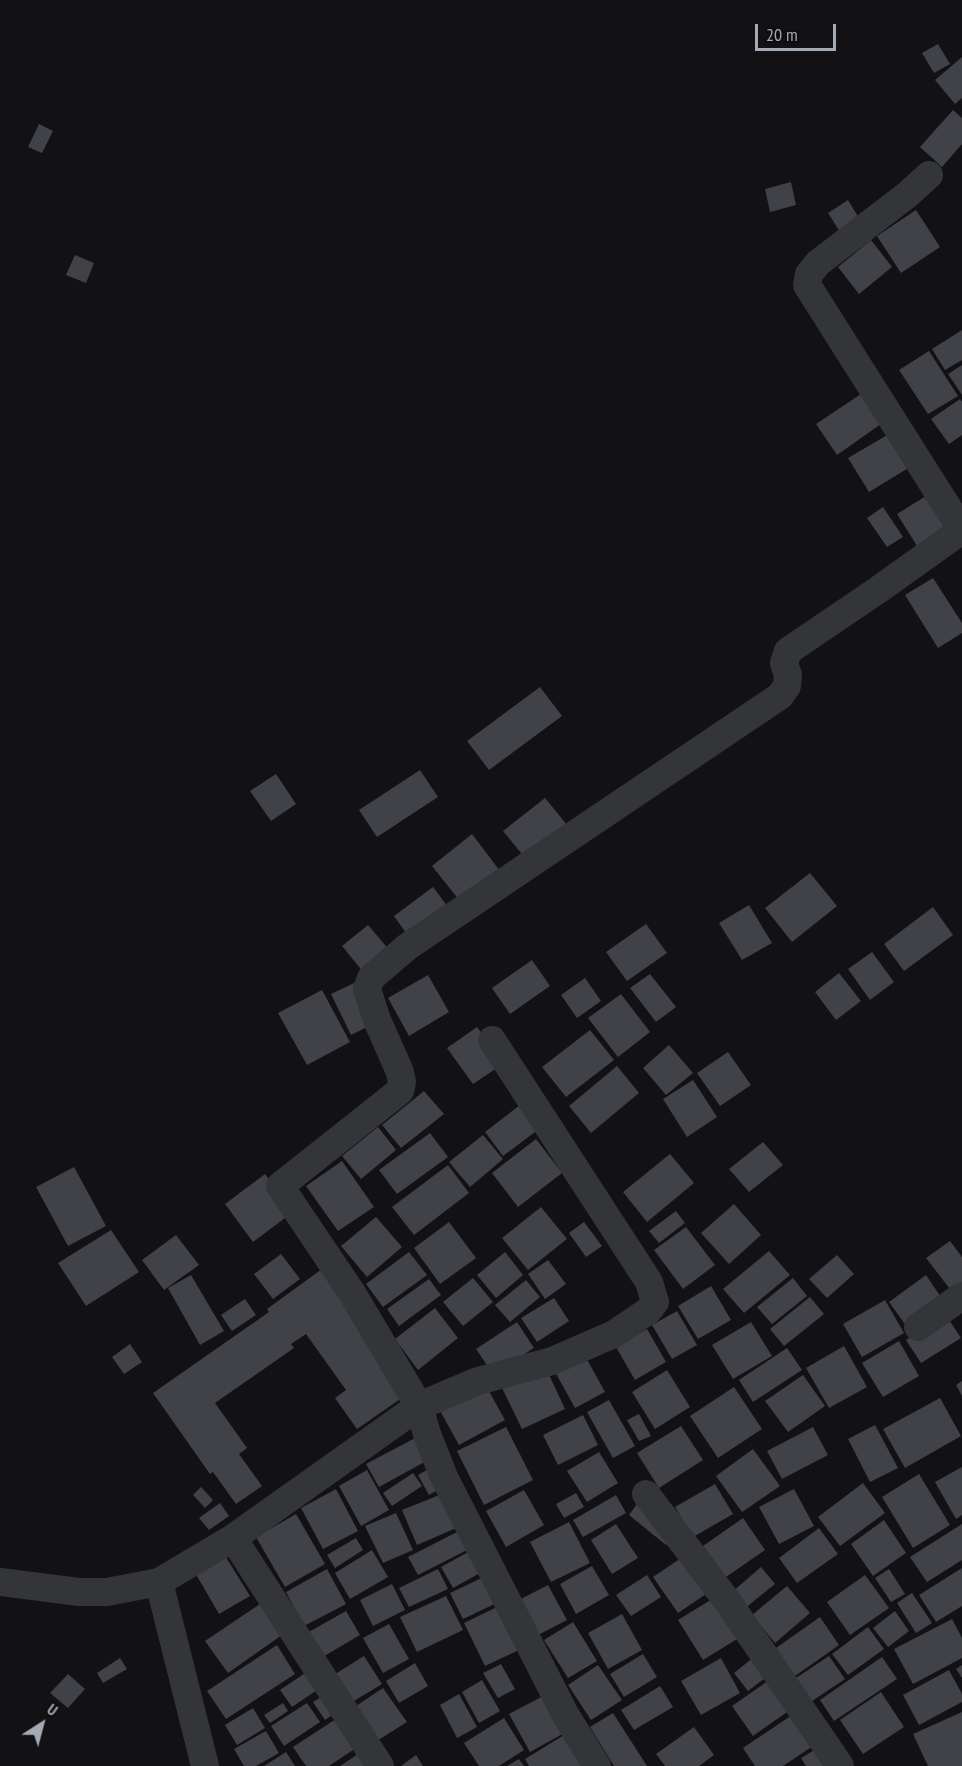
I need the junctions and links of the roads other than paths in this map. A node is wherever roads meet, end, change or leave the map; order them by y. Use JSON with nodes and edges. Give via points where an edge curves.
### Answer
{"nodes":[{"id":1,"x":929,"y":175,"type":"dead end"},
{"id":2,"x":962,"y":530,"type":"edge"},
{"id":3,"x":492,"y":1040,"type":"dead end"},
{"id":4,"x":962,"y":1296,"type":"edge"},
{"id":5,"x":918,"y":1327,"type":"dead end"},
{"id":6,"x":419,"y":1406,"type":"junction"},
{"id":7,"x":646,"y":1494,"type":"dead end"},
{"id":8,"x":233,"y":1538,"type":"junction"},
{"id":9,"x":0,"y":1582,"type":"edge"},
{"id":10,"x":159,"y":1582,"type":"junction"},
{"id":11,"x":205,"y":1766,"type":"edge"},
{"id":12,"x":380,"y":1766,"type":"edge"},
{"id":13,"x":597,"y":1766,"type":"edge"},
{"id":14,"x":840,"y":1766,"type":"edge"}],
"edges":[{"from":1,"to":2,"type":"street","via":[[818,263],[809,274],[807,285]]},
{"from":2,"to":6,"type":"street","via":[[788,651],[784,663],[787,686],[780,696],[406,947],[371,978],[367,989],[400,1071],[400,1091],[280,1186],[352,1293]]},
{"from":3,"to":6,"type":"street","via":[[649,1282],[655,1302],[614,1334],[552,1361],[478,1381]]},
{"from":4,"to":5,"type":"street"},
{"from":6,"to":8,"type":"street"},
{"from":6,"to":13,"type":"street","via":[[444,1477],[565,1714]]},
{"from":7,"to":14,"type":"street","via":[[729,1602]]},
{"from":8,"to":10,"type":"street"},
{"from":8,"to":12,"type":"street"},
{"from":9,"to":10,"type":"street","via":[[107,1592]]},
{"from":10,"to":11,"type":"street"}]}
